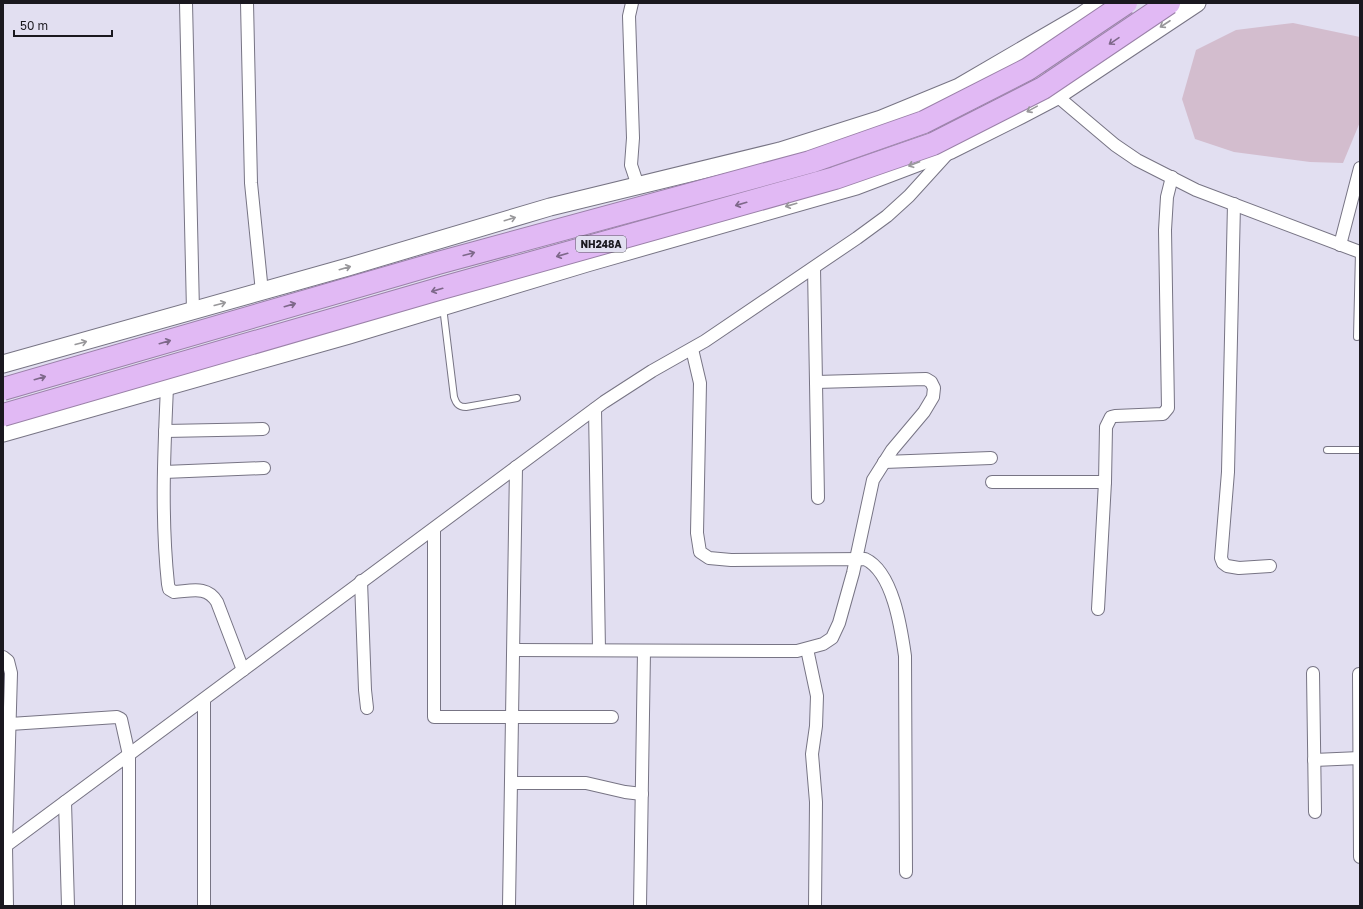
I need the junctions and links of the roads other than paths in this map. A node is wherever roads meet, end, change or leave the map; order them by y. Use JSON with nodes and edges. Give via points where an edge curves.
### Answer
{"nodes":[{"id":1,"x":186,"y":3,"type":"edge"},
{"id":2,"x":247,"y":3,"type":"edge"},
{"id":3,"x":632,"y":3,"type":"edge"},
{"id":4,"x":1100,"y":3,"type":"edge"},
{"id":5,"x":1126,"y":3,"type":"edge"},
{"id":6,"x":1169,"y":3,"type":"edge"},
{"id":7,"x":1197,"y":3,"type":"edge"},
{"id":8,"x":1019,"y":52,"type":"junction"},
{"id":9,"x":1057,"y":96,"type":"junction"},
{"id":10,"x":951,"y":150,"type":"junction"},
{"id":11,"x":1360,"y":168,"type":"edge"},
{"id":12,"x":1172,"y":177,"type":"junction"},
{"id":13,"x":638,"y":186,"type":"junction"},
{"id":14,"x":1234,"y":204,"type":"junction"},
{"id":15,"x":1340,"y":245,"type":"junction"},
{"id":16,"x":1360,"y":252,"type":"edge"},
{"id":17,"x":814,"y":268,"type":"junction"},
{"id":18,"x":262,"y":292,"type":"junction"},
{"id":19,"x":443,"y":306,"type":"junction"},
{"id":20,"x":194,"y":311,"type":"junction"},
{"id":21,"x":1357,"y":337,"type":"dead end"},
{"id":22,"x":692,"y":349,"type":"junction"},
{"id":23,"x":3,"y":364,"type":"edge"},
{"id":24,"x":816,"y":382,"type":"junction"},
{"id":25,"x":167,"y":387,"type":"junction"},
{"id":26,"x":3,"y":389,"type":"edge"},
{"id":27,"x":518,"y":398,"type":"dead end"},
{"id":28,"x":595,"y":409,"type":"junction"},
{"id":29,"x":3,"y":415,"type":"edge"},
{"id":30,"x":263,"y":429,"type":"dead end"},
{"id":31,"x":165,"y":431,"type":"junction"},
{"id":32,"x":3,"y":433,"type":"edge"},
{"id":33,"x":1327,"y":450,"type":"dead end"},
{"id":34,"x":1360,"y":450,"type":"edge"},
{"id":35,"x":991,"y":458,"type":"dead end"},
{"id":36,"x":884,"y":462,"type":"junction"},
{"id":37,"x":516,"y":467,"type":"junction"},
{"id":38,"x":264,"y":468,"type":"dead end"},
{"id":39,"x":164,"y":472,"type":"junction"},
{"id":40,"x":992,"y":482,"type":"dead end"},
{"id":41,"x":1105,"y":482,"type":"junction"},
{"id":42,"x":818,"y":498,"type":"dead end"},
{"id":43,"x":434,"y":529,"type":"junction"},
{"id":44,"x":856,"y":559,"type":"junction"},
{"id":45,"x":1270,"y":566,"type":"dead end"},
{"id":46,"x":362,"y":581,"type":"junction"},
{"id":47,"x":1098,"y":609,"type":"dead end"},
{"id":48,"x":807,"y":649,"type":"junction"},
{"id":49,"x":514,"y":650,"type":"junction"},
{"id":50,"x":599,"y":650,"type":"junction"},
{"id":51,"x":644,"y":650,"type":"junction"},
{"id":52,"x":3,"y":657,"type":"edge"},
{"id":53,"x":243,"y":670,"type":"junction"},
{"id":54,"x":1313,"y":673,"type":"dead end"},
{"id":55,"x":1359,"y":674,"type":"dead end"},
{"id":56,"x":204,"y":700,"type":"junction"},
{"id":57,"x":367,"y":708,"type":"dead end"},
{"id":58,"x":512,"y":717,"type":"junction"},
{"id":59,"x":612,"y":717,"type":"dead end"},
{"id":60,"x":10,"y":724,"type":"junction"},
{"id":61,"x":129,"y":755,"type":"junction"},
{"id":62,"x":1360,"y":758,"type":"edge"},
{"id":63,"x":1314,"y":760,"type":"junction"},
{"id":64,"x":511,"y":783,"type":"junction"},
{"id":65,"x":642,"y":794,"type":"junction"},
{"id":66,"x":65,"y":802,"type":"junction"},
{"id":67,"x":1315,"y":812,"type":"dead end"},
{"id":68,"x":5,"y":847,"type":"edge"},
{"id":69,"x":1360,"y":856,"type":"edge"},
{"id":70,"x":906,"y":872,"type":"dead end"},
{"id":71,"x":7,"y":906,"type":"edge"},
{"id":72,"x":68,"y":906,"type":"edge"},
{"id":73,"x":129,"y":906,"type":"edge"},
{"id":74,"x":204,"y":906,"type":"edge"},
{"id":75,"x":509,"y":906,"type":"edge"},
{"id":76,"x":640,"y":906,"type":"edge"},
{"id":77,"x":815,"y":906,"type":"edge"}],
"edges":[{"from":1,"to":20,"type":"street"},
{"from":2,"to":18,"type":"street","via":[[251,177]]},
{"from":3,"to":13,"type":"street","via":[[629,16],[633,138],[631,165]]},
{"from":4,"to":8,"type":"main road"},
{"from":26,"to":5,"type":"highway","number":"NH248A","one_way":true,"bridge":true,"via":[[438,263],[824,157],[931,119],[1028,69]]},
{"from":6,"to":29,"type":"highway","number":"NH248A","one_way":true,"bridge":true,"via":[[1043,88],[933,144],[836,178]]},
{"from":7,"to":9,"type":"main road","one_way":true},
{"from":8,"to":9,"type":"street"},
{"from":8,"to":13,"type":"main road","via":[[959,87],[881,119],[780,151]]},
{"from":9,"to":10,"type":"main road","one_way":true},
{"from":9,"to":12,"type":"street","via":[[1124,152]]},
{"from":10,"to":17,"type":"street","via":[[887,216]]},
{"from":10,"to":19,"type":"main road","one_way":true,"via":[[856,186]]},
{"from":11,"to":15,"type":"street"},
{"from":12,"to":14,"type":"street","via":[[1196,190]]},
{"from":12,"to":41,"type":"street","via":[[1167,197],[1165,230],[1168,408],[1163,414],[1158,415],[1111,417],[1106,427]]},
{"from":18,"to":13,"type":"main road","one_way":true,"via":[[550,207]]},
{"from":14,"to":15,"type":"street"},
{"from":14,"to":45,"type":"street","via":[[1228,465],[1221,558],[1223,563],[1232,567]]},
{"from":15,"to":16,"type":"street"},
{"from":16,"to":21,"type":"lane"},
{"from":17,"to":22,"type":"street"},
{"from":17,"to":24,"type":"street"},
{"from":20,"to":18,"type":"main road","one_way":true},
{"from":19,"to":25,"type":"main road"},
{"from":19,"to":27,"type":"lane","via":[[454,397],[458,405],[466,407]]},
{"from":23,"to":20,"type":"main road","one_way":true},
{"from":22,"to":28,"type":"street","via":[[652,371]]},
{"from":22,"to":44,"type":"street","via":[[700,383],[697,533],[700,552],[709,558],[731,560]]},
{"from":24,"to":36,"type":"street","via":[[926,379],[931,382],[934,388],[933,397]]},
{"from":24,"to":42,"type":"street"},
{"from":25,"to":31,"type":"street"},
{"from":25,"to":32,"type":"main road"},
{"from":28,"to":37,"type":"street"},
{"from":28,"to":50,"type":"street"},
{"from":30,"to":31,"type":"street"},
{"from":31,"to":39,"type":"street"},
{"from":33,"to":34,"type":"lane"},
{"from":35,"to":36,"type":"street"},
{"from":36,"to":44,"type":"street","via":[[873,480]]},
{"from":37,"to":43,"type":"street"},
{"from":37,"to":49,"type":"street"},
{"from":38,"to":39,"type":"street"},
{"from":39,"to":53,"type":"street","via":[[164,551],[169,589],[174,592],[205,590],[211,593],[217,602]]},
{"from":40,"to":41,"type":"street"},
{"from":41,"to":47,"type":"street"},
{"from":43,"to":46,"type":"street"},
{"from":43,"to":58,"type":"street","via":[[434,717]]},
{"from":44,"to":48,"type":"street","via":[[839,623],[832,638]]},
{"from":44,"to":70,"type":"street","via":[[872,562],[878,568],[901,625],[905,663]]},
{"from":46,"to":53,"type":"street"},
{"from":46,"to":57,"type":"street"},
{"from":48,"to":51,"type":"street"},
{"from":48,"to":77,"type":"street","via":[[816,696],[816,726],[812,754],[817,818]]},
{"from":49,"to":50,"type":"street"},
{"from":49,"to":58,"type":"street"},
{"from":50,"to":51,"type":"street"},
{"from":51,"to":65,"type":"street"},
{"from":52,"to":60,"type":"street","via":[[8,661],[11,673]]},
{"from":53,"to":56,"type":"street"},
{"from":54,"to":63,"type":"street"},
{"from":55,"to":62,"type":"street"},
{"from":56,"to":61,"type":"street"},
{"from":56,"to":74,"type":"street"},
{"from":58,"to":59,"type":"street"},
{"from":58,"to":64,"type":"street"},
{"from":60,"to":61,"type":"street","via":[[117,717],[123,722]]},
{"from":60,"to":68,"type":"street"},
{"from":61,"to":66,"type":"street"},
{"from":61,"to":73,"type":"street"},
{"from":62,"to":63,"type":"street"},
{"from":62,"to":69,"type":"street"},
{"from":63,"to":67,"type":"street"},
{"from":64,"to":65,"type":"street","via":[[586,783]]},
{"from":64,"to":75,"type":"street"},
{"from":65,"to":76,"type":"street"},
{"from":66,"to":68,"type":"street"},
{"from":66,"to":72,"type":"street"},
{"from":68,"to":71,"type":"street"}]}
